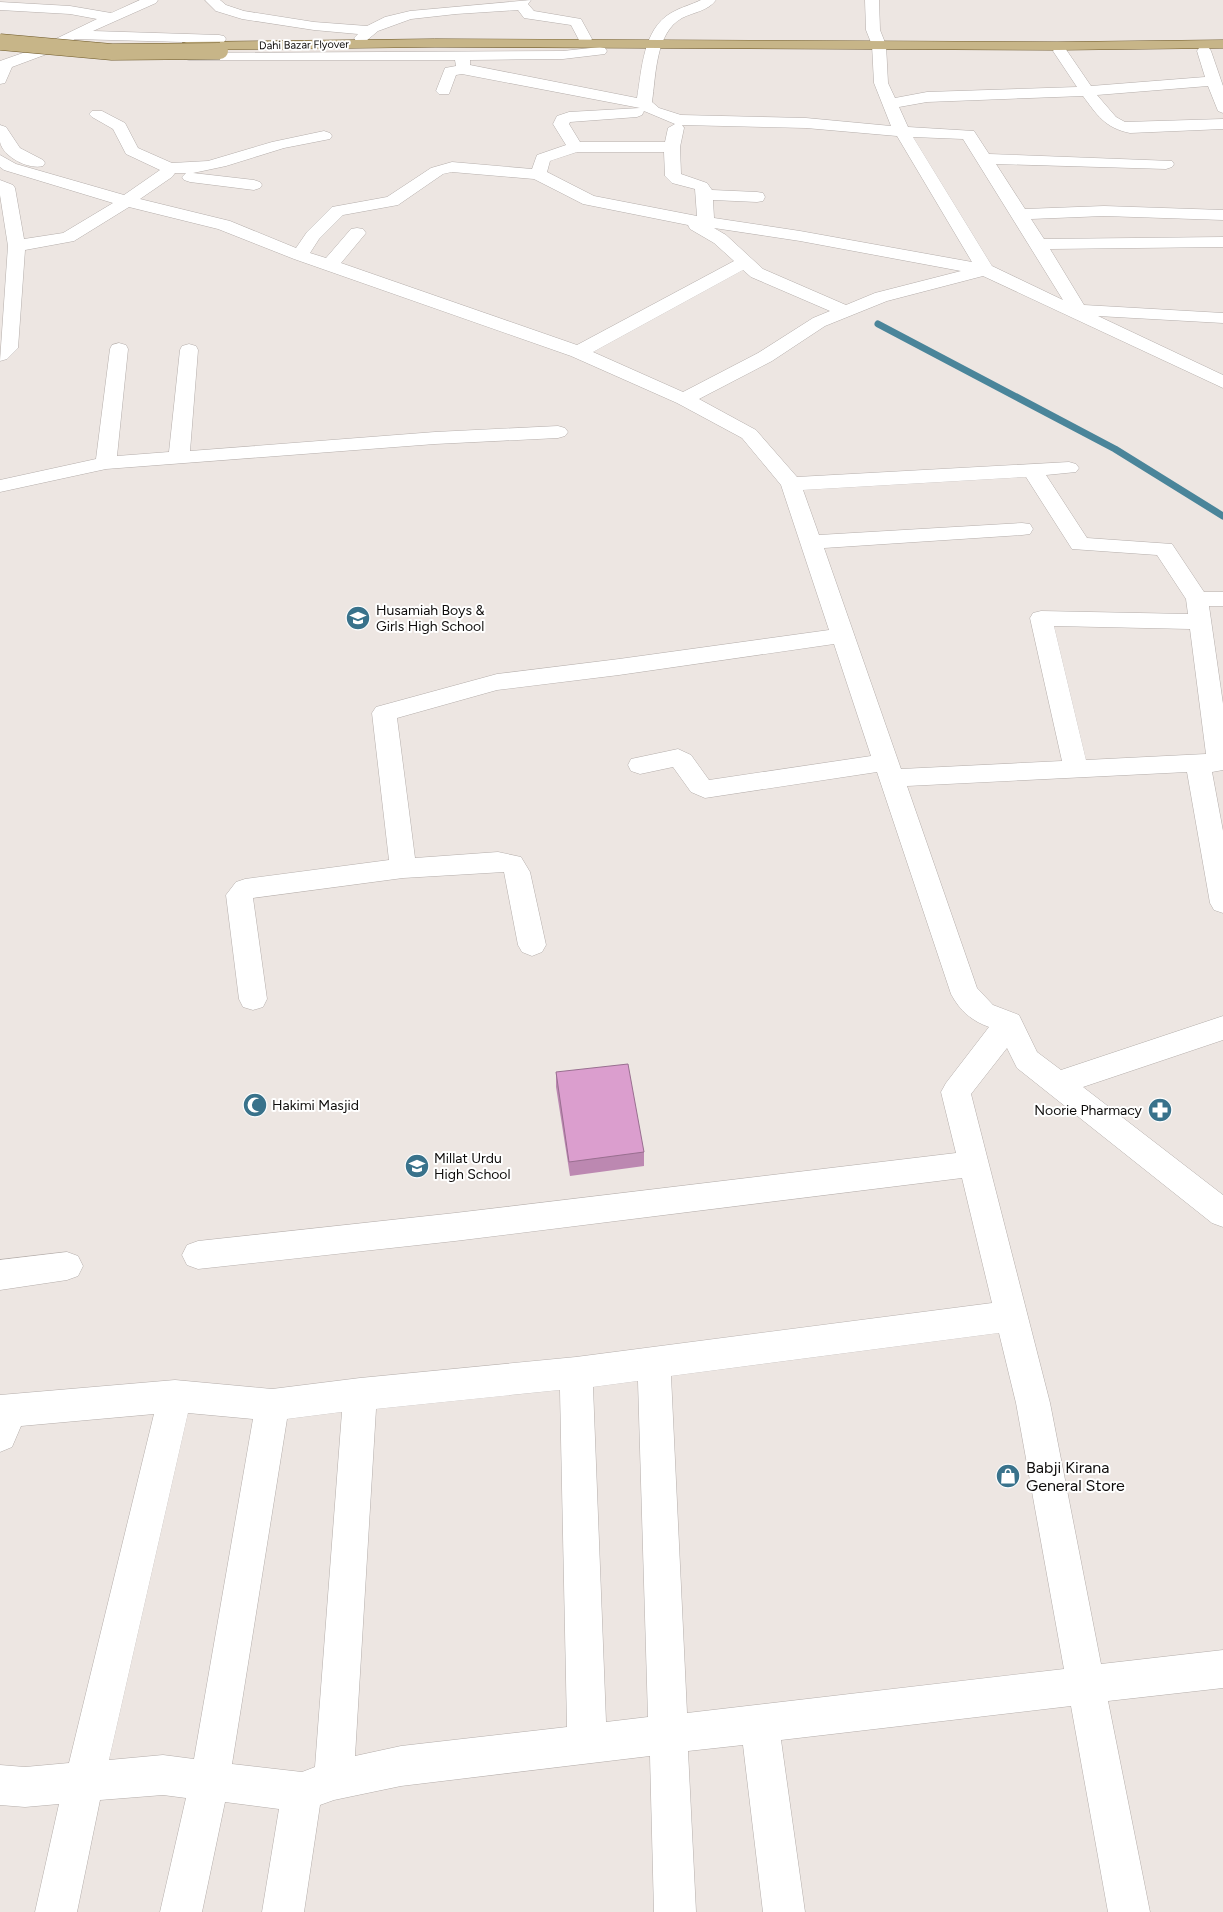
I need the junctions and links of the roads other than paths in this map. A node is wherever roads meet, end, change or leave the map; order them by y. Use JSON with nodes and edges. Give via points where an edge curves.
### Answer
{"nodes":[{"id":1,"x":151,"y":0,"type":"edge"},
{"id":2,"x":212,"y":0,"type":"edge"},
{"id":3,"x":709,"y":0,"type":"edge"},
{"id":4,"x":872,"y":0,"type":"edge"},
{"id":5,"x":522,"y":2,"type":"edge"},
{"id":6,"x":0,"y":6,"type":"edge"},
{"id":7,"x":111,"y":17,"type":"junction"},
{"id":8,"x":364,"y":34,"type":"junction"},
{"id":9,"x":0,"y":35,"type":"edge"},
{"id":10,"x":73,"y":35,"type":"junction"},
{"id":11,"x":0,"y":42,"type":"edge"},
{"id":12,"x":580,"y":44,"type":"junction"},
{"id":13,"x":1223,"y":44,"type":"edge"},
{"id":14,"x":605,"y":48,"type":"junction"},
{"id":15,"x":653,"y":48,"type":"junction"},
{"id":16,"x":879,"y":48,"type":"junction"},
{"id":17,"x":42,"y":51,"type":"junction"},
{"id":18,"x":1060,"y":51,"type":"junction"},
{"id":19,"x":1204,"y":51,"type":"junction"},
{"id":20,"x":1223,"y":51,"type":"edge"},
{"id":21,"x":464,"y":62,"type":"junction"},
{"id":22,"x":0,"y":80,"type":"edge"},
{"id":23,"x":1214,"y":81,"type":"junction"},
{"id":24,"x":444,"y":91,"type":"dead end"},
{"id":25,"x":1087,"y":91,"type":"junction"},
{"id":26,"x":890,"y":104,"type":"junction"},
{"id":27,"x":649,"y":107,"type":"junction"},
{"id":28,"x":1223,"y":108,"type":"edge"},
{"id":29,"x":97,"y":114,"type":"dead end"},
{"id":30,"x":678,"y":120,"type":"junction"},
{"id":31,"x":1223,"y":124,"type":"edge"},
{"id":32,"x":0,"y":130,"type":"edge"},
{"id":33,"x":903,"y":132,"type":"junction"},
{"id":34,"x":324,"y":136,"type":"dead end"},
{"id":35,"x":575,"y":147,"type":"junction"},
{"id":36,"x":672,"y":147,"type":"junction"},
{"id":37,"x":984,"y":158,"type":"junction"},
{"id":38,"x":0,"y":160,"type":"edge"},
{"id":39,"x":1166,"y":164,"type":"dead end"},
{"id":40,"x":168,"y":171,"type":"junction"},
{"id":41,"x":538,"y":174,"type":"junction"},
{"id":42,"x":0,"y":185,"type":"edge"},
{"id":43,"x":254,"y":185,"type":"dead end"},
{"id":44,"x":704,"y":195,"type":"junction"},
{"id":45,"x":757,"y":196,"type":"dead end"},
{"id":46,"x":116,"y":198,"type":"junction"},
{"id":47,"x":1020,"y":214,"type":"junction"},
{"id":48,"x":1223,"y":214,"type":"edge"},
{"id":49,"x":686,"y":220,"type":"junction"},
{"id":50,"x":706,"y":222,"type":"junction"},
{"id":51,"x":356,"y":233,"type":"dead end"},
{"id":52,"x":1223,"y":242,"type":"edge"},
{"id":53,"x":1038,"y":244,"type":"junction"},
{"id":54,"x":17,"y":246,"type":"junction"},
{"id":55,"x":300,"y":255,"type":"junction"},
{"id":56,"x":745,"y":262,"type":"junction"},
{"id":57,"x":330,"y":265,"type":"junction"},
{"id":58,"x":984,"y":270,"type":"junction"},
{"id":59,"x":845,"y":311,"type":"junction"},
{"id":60,"x":1080,"y":313,"type":"junction"},
{"id":61,"x":1223,"y":318,"type":"edge"},
{"id":62,"x":119,"y":349,"type":"dead end"},
{"id":63,"x":189,"y":350,"type":"dead end"},
{"id":64,"x":578,"y":352,"type":"junction"},
{"id":65,"x":0,"y":355,"type":"edge"},
{"id":66,"x":1223,"y":382,"type":"edge"},
{"id":67,"x":684,"y":399,"type":"junction"},
{"id":68,"x":558,"y":432,"type":"dead end"},
{"id":69,"x":179,"y":457,"type":"junction"},
{"id":70,"x":106,"y":463,"type":"junction"},
{"id":71,"x":1069,"y":468,"type":"dead end"},
{"id":72,"x":1032,"y":470,"type":"junction"},
{"id":73,"x":791,"y":484,"type":"junction"},
{"id":74,"x":0,"y":486,"type":"edge"},
{"id":75,"x":1022,"y":529,"type":"dead end"},
{"id":76,"x":811,"y":542,"type":"junction"},
{"id":77,"x":1197,"y":599,"type":"junction"},
{"id":78,"x":1223,"y":599,"type":"edge"},
{"id":79,"x":1200,"y":622,"type":"junction"},
{"id":80,"x":843,"y":635,"type":"junction"},
{"id":81,"x":1213,"y":763,"type":"edge"},
{"id":82,"x":640,"y":765,"type":"dead end"},
{"id":83,"x":1076,"y":769,"type":"junction"},
{"id":84,"x":889,"y":770,"type":"junction"},
{"id":85,"x":403,"y":868,"type":"junction"},
{"id":86,"x":1223,"y":903,"type":"edge"},
{"id":87,"x":532,"y":945,"type":"dead end"},
{"id":88,"x":253,"y":1000,"type":"dead end"},
{"id":89,"x":1009,"y":1023,"type":"junction"},
{"id":90,"x":1223,"y":1028,"type":"edge"},
{"id":91,"x":1057,"y":1083,"type":"junction"},
{"id":92,"x":973,"y":1164,"type":"junction"},
{"id":93,"x":1223,"y":1213,"type":"edge"},
{"id":94,"x":198,"y":1254,"type":"dead end"},
{"id":95,"x":68,"y":1266,"type":"dead end"},
{"id":96,"x":0,"y":1275,"type":"edge"},
{"id":97,"x":1011,"y":1316,"type":"junction"},
{"id":98,"x":654,"y":1363,"type":"junction"},
{"id":99,"x":576,"y":1373,"type":"junction"},
{"id":100,"x":360,"y":1394,"type":"junction"},
{"id":101,"x":175,"y":1396,"type":"junction"},
{"id":102,"x":272,"y":1405,"type":"junction"},
{"id":103,"x":3,"y":1418,"type":"edge"},
{"id":104,"x":1223,"y":1668,"type":"edge"},
{"id":105,"x":1086,"y":1686,"type":"junction"},
{"id":106,"x":760,"y":1724,"type":"junction"},
{"id":107,"x":668,"y":1735,"type":"junction"},
{"id":108,"x":587,"y":1744,"type":"junction"},
{"id":109,"x":210,"y":1780,"type":"junction"},
{"id":110,"x":84,"y":1782,"type":"junction"},
{"id":111,"x":0,"y":1785,"type":"edge"},
{"id":112,"x":318,"y":1786,"type":"junction"},
{"id":113,"x":56,"y":1912,"type":"edge"},
{"id":114,"x":181,"y":1912,"type":"edge"},
{"id":115,"x":283,"y":1912,"type":"edge"},
{"id":116,"x":675,"y":1912,"type":"edge"},
{"id":117,"x":784,"y":1912,"type":"edge"},
{"id":118,"x":1129,"y":1912,"type":"edge"}],
"edges":[{"from":1,"to":7,"type":"street"},
{"from":2,"to":8,"type":"street","via":[[222,8],[242,15]]},
{"from":3,"to":15,"type":"street","via":[[674,17],[659,32]]},
{"from":4,"to":16,"type":"street","via":[[873,30]]},
{"from":5,"to":8,"type":"street","via":[[515,7],[442,11],[398,18]]},
{"from":5,"to":12,"type":"street","via":[[529,15],[576,22]]},
{"from":6,"to":7,"type":"street","via":[[70,10]]},
{"from":7,"to":10,"type":"street"},
{"from":8,"to":10,"type":"street","via":[[200,39]]},
{"from":8,"to":12,"type":"street","via":[[578,38]]},
{"from":9,"to":12,"type":"main road","name":"Dahi Bazar Flyover","via":[[76,44],[129,46]]},
{"from":10,"to":17,"type":"street"},
{"from":11,"to":12,"type":"main road","name":"Dahi Bazar Flyover","bridge":true,"via":[[112,52]]},
{"from":12,"to":14,"type":"main road","name":"Dahi Bazar Flyover"},
{"from":13,"to":16,"type":"main road"},
{"from":14,"to":15,"type":"main road","name":"Dahi Bazar Flyover"},
{"from":14,"to":21,"type":"street","via":[[563,55]]},
{"from":15,"to":16,"type":"main road","name":"Dahi Bazar Flyover"},
{"from":15,"to":27,"type":"street"},
{"from":16,"to":18,"type":"main road"},
{"from":16,"to":26,"type":"street","via":[[881,83]]},
{"from":17,"to":21,"type":"street","via":[[59,55]]},
{"from":17,"to":22,"type":"street","via":[[5,64]]},
{"from":18,"to":19,"type":"main road"},
{"from":18,"to":25,"type":"street"},
{"from":19,"to":20,"type":"main road"},
{"from":19,"to":23,"type":"street"},
{"from":21,"to":24,"type":"street","via":[[450,71]]},
{"from":21,"to":27,"type":"street"},
{"from":23,"to":25,"type":"street"},
{"from":23,"to":28,"type":"street"},
{"from":25,"to":26,"type":"street","via":[[927,97]]},
{"from":25,"to":31,"type":"street","via":[[1110,120],[1119,126]]},
{"from":26,"to":33,"type":"street"},
{"from":27,"to":30,"type":"street"},
{"from":27,"to":35,"type":"street","via":[[562,120],[561,124]]},
{"from":29,"to":40,"type":"street","via":[[118,126],[132,151]]},
{"from":30,"to":33,"type":"street","via":[[806,123]]},
{"from":30,"to":36,"type":"street"},
{"from":32,"to":46,"type":"street","via":[[8,146],[26,160],[118,186]]},
{"from":33,"to":37,"type":"street","via":[[968,134]]},
{"from":33,"to":58,"type":"street"},
{"from":34,"to":40,"type":"street","via":[[273,147],[206,168]]},
{"from":35,"to":36,"type":"street"},
{"from":35,"to":41,"type":"street","via":[[543,158]]},
{"from":36,"to":44,"type":"street","via":[[673,176],[702,186]]},
{"from":37,"to":39,"type":"street"},
{"from":37,"to":47,"type":"street"},
{"from":38,"to":46,"type":"street","via":[[10,167]]},
{"from":40,"to":43,"type":"street"},
{"from":40,"to":46,"type":"street"},
{"from":41,"to":49,"type":"street","via":[[589,200]]},
{"from":41,"to":55,"type":"street","via":[[452,167],[437,171],[392,201],[338,212]]},
{"from":42,"to":54,"type":"street","via":[[7,188]]},
{"from":44,"to":45,"type":"street"},
{"from":44,"to":50,"type":"street"},
{"from":46,"to":54,"type":"street","via":[[68,237]]},
{"from":46,"to":55,"type":"street","via":[[224,225]]},
{"from":47,"to":48,"type":"street","via":[[1104,211]]},
{"from":47,"to":53,"type":"street"},
{"from":49,"to":50,"type":"street"},
{"from":49,"to":56,"type":"street","via":[[720,239]]},
{"from":50,"to":58,"type":"street"},
{"from":51,"to":57,"type":"street"},
{"from":52,"to":53,"type":"street"},
{"from":53,"to":60,"type":"street"},
{"from":54,"to":65,"type":"street","via":[[9,348]]},
{"from":55,"to":57,"type":"street"},
{"from":56,"to":59,"type":"street","via":[[757,273]]},
{"from":56,"to":64,"type":"street"},
{"from":57,"to":64,"type":"street"},
{"from":58,"to":59,"type":"street","via":[[881,297]]},
{"from":58,"to":60,"type":"street"},
{"from":59,"to":67,"type":"street","via":[[819,322],[766,357]]},
{"from":60,"to":61,"type":"street"},
{"from":60,"to":66,"type":"street"},
{"from":62,"to":70,"type":"street"},
{"from":63,"to":69,"type":"street"},
{"from":64,"to":67,"type":"street"},
{"from":67,"to":73,"type":"street","via":[[749,434]]},
{"from":68,"to":69,"type":"street"},
{"from":69,"to":70,"type":"street"},
{"from":70,"to":74,"type":"street"},
{"from":71,"to":72,"type":"street"},
{"from":72,"to":73,"type":"street"},
{"from":72,"to":77,"type":"street","via":[[1080,544],[1164,549]]},
{"from":73,"to":76,"type":"street"},
{"from":75,"to":76,"type":"street"},
{"from":76,"to":80,"type":"street"},
{"from":77,"to":78,"type":"street"},
{"from":77,"to":79,"type":"street"},
{"from":79,"to":81,"type":"street"},
{"from":79,"to":83,"type":"street","via":[[1041,618]]},
{"from":80,"to":84,"type":"street"},
{"from":80,"to":85,"type":"street","via":[[619,668],[497,682],[384,713]]},
{"from":81,"to":83,"type":"street"},
{"from":81,"to":86,"type":"street"},
{"from":82,"to":84,"type":"street","via":[[678,758],[697,785],[705,789]]},
{"from":83,"to":84,"type":"street"},
{"from":84,"to":89,"type":"street","via":[[965,994],[983,1013]]},
{"from":85,"to":87,"type":"street","via":[[498,862],[512,864],[517,872]]},
{"from":85,"to":88,"type":"street","via":[[245,889],[239,894]]},
{"from":89,"to":91,"type":"street","via":[[1027,1060]]},
{"from":89,"to":92,"type":"street","via":[[956,1092]]},
{"from":90,"to":91,"type":"street"},
{"from":91,"to":93,"type":"street"},
{"from":92,"to":94,"type":"street","via":[[455,1227]]},
{"from":92,"to":97,"type":"street"},
{"from":95,"to":96,"type":"street"},
{"from":97,"to":98,"type":"street"},
{"from":97,"to":105,"type":"street","via":[[1033,1403]]},
{"from":98,"to":99,"type":"street"},
{"from":98,"to":107,"type":"street"},
{"from":99,"to":100,"type":"street"},
{"from":99,"to":108,"type":"street"},
{"from":100,"to":102,"type":"street"},
{"from":100,"to":112,"type":"street"},
{"from":101,"to":102,"type":"street"},
{"from":101,"to":103,"type":"street"},
{"from":101,"to":110,"type":"street"},
{"from":102,"to":109,"type":"street"},
{"from":104,"to":105,"type":"street"},
{"from":105,"to":106,"type":"street"},
{"from":105,"to":118,"type":"street"},
{"from":106,"to":107,"type":"street"},
{"from":106,"to":117,"type":"street"},
{"from":107,"to":108,"type":"street"},
{"from":107,"to":116,"type":"street"},
{"from":108,"to":112,"type":"street","via":[[401,1766]]},
{"from":109,"to":110,"type":"street","via":[[163,1775]]},
{"from":109,"to":112,"type":"street"},
{"from":109,"to":114,"type":"street"},
{"from":110,"to":111,"type":"street","via":[[25,1787]]},
{"from":110,"to":113,"type":"street"},
{"from":112,"to":115,"type":"street"}]}
